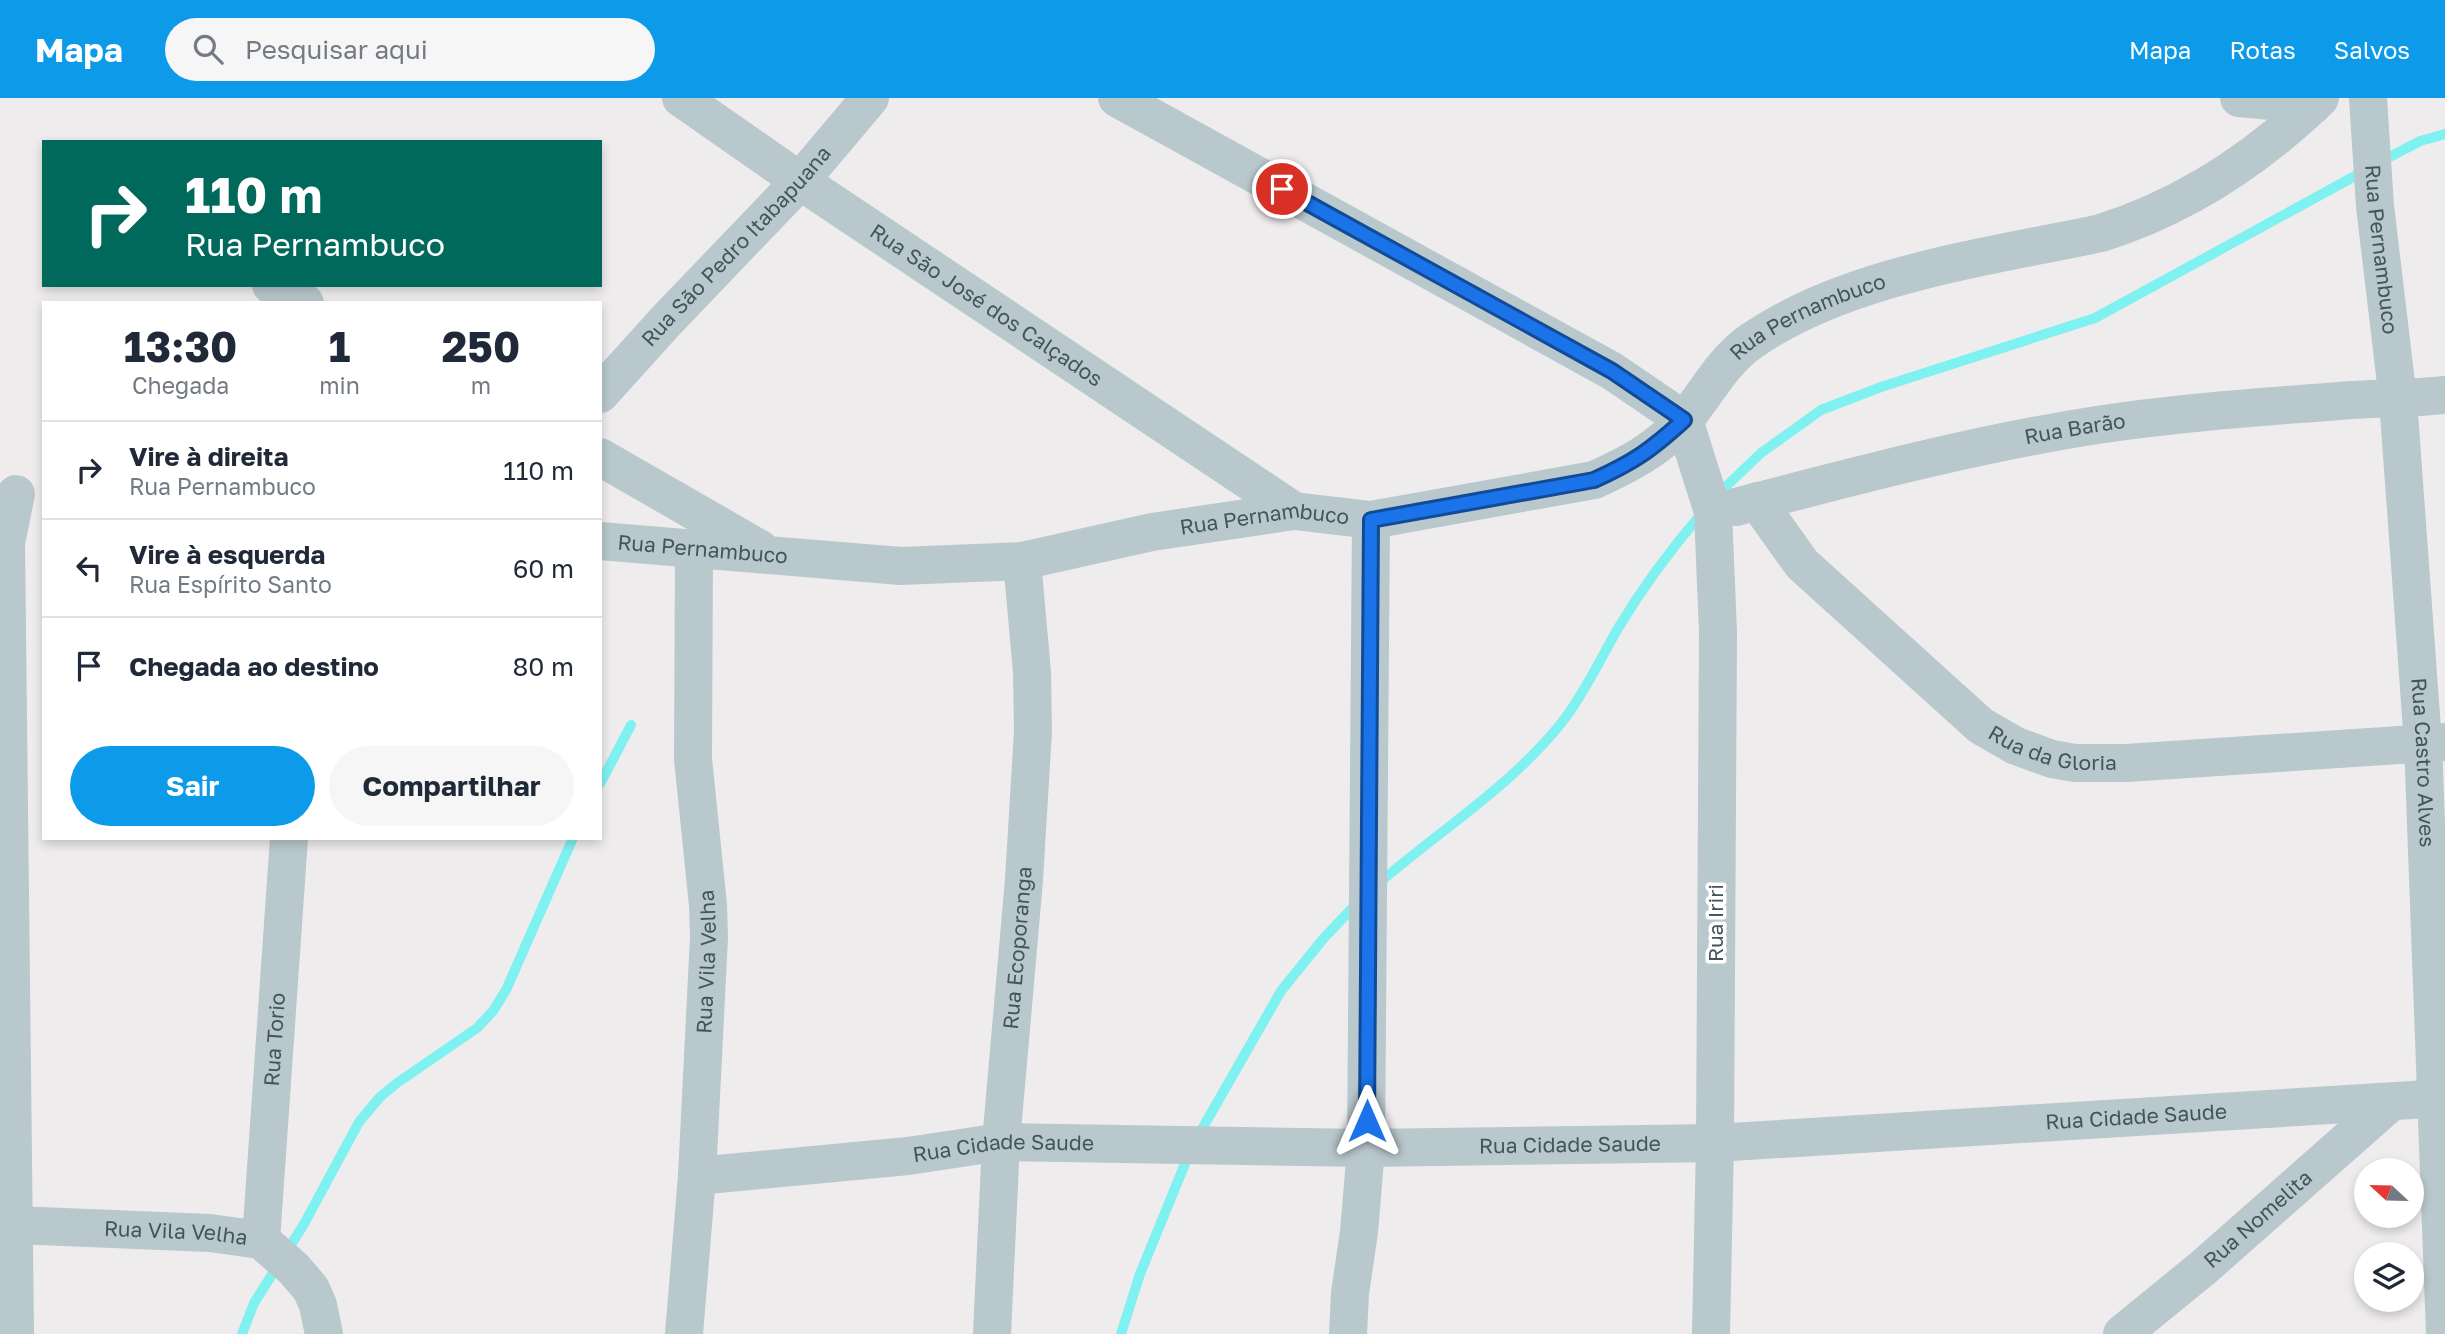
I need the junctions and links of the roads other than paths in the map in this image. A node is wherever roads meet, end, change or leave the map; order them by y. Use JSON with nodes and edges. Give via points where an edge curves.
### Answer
{"nodes":[{"id":1,"x":681,"y":98,"type":"edge"},
{"id":2,"x":870,"y":98,"type":"edge"},
{"id":3,"x":1117,"y":98,"type":"edge"},
{"id":4,"x":2239,"y":98,"type":"edge"},
{"id":5,"x":2368,"y":98,"type":"edge"},
{"id":6,"x":2316,"y":102,"type":"edge"},
{"id":7,"x":800,"y":181,"type":"junction"},
{"id":8,"x":275,"y":287,"type":"edge"},
{"id":9,"x":301,"y":301,"type":"edge"},
{"id":10,"x":602,"y":392,"type":"edge"},
{"id":11,"x":2445,"y":395,"type":"edge"},
{"id":12,"x":2398,"y":400,"type":"junction"},
{"id":13,"x":1684,"y":420,"type":"junction"},
{"id":14,"x":602,"y":458,"type":"edge"},
{"id":15,"x":20,"y":493,"type":"edge"},
{"id":16,"x":1757,"y":501,"type":"junction"},
{"id":17,"x":1294,"y":511,"type":"junction"},
{"id":18,"x":1713,"y":512,"type":"junction"},
{"id":19,"x":1371,"y":520,"type":"junction"},
{"id":20,"x":602,"y":541,"type":"edge"},
{"id":21,"x":3,"y":543,"type":"edge"},
{"id":22,"x":694,"y":549,"type":"junction"},
{"id":23,"x":768,"y":553,"type":"junction"},
{"id":24,"x":1022,"y":561,"type":"junction"},
{"id":25,"x":2434,"y":742,"type":"edge"},
{"id":26,"x":289,"y":840,"type":"edge"},
{"id":27,"x":2440,"y":1098,"type":"edge"},
{"id":28,"x":2391,"y":1102,"type":"junction"},
{"id":29,"x":1001,"y":1142,"type":"junction"},
{"id":30,"x":1715,"y":1143,"type":"junction"},
{"id":31,"x":1366,"y":1148,"type":"junction"},
{"id":32,"x":697,"y":1176,"type":"junction"},
{"id":33,"x":15,"y":1225,"type":"junction"},
{"id":34,"x":261,"y":1240,"type":"junction"},
{"id":35,"x":15,"y":1334,"type":"edge"},
{"id":36,"x":324,"y":1334,"type":"edge"},
{"id":37,"x":684,"y":1334,"type":"edge"},
{"id":38,"x":992,"y":1334,"type":"edge"},
{"id":39,"x":1348,"y":1334,"type":"edge"},
{"id":40,"x":1712,"y":1334,"type":"edge"},
{"id":41,"x":2122,"y":1334,"type":"edge"},
{"id":42,"x":2445,"y":1334,"type":"edge"}],
"edges":[{"from":1,"to":7,"type":"street","name":"Rua São José dos Calçados"},
{"from":2,"to":7,"type":"street","name":"Rua São Pedro Itabapuana"},
{"from":3,"to":13,"type":"street","via":[[1612,371]]},
{"from":4,"to":6,"type":"street"},
{"from":5,"to":12,"type":"street","name":"Rua Pernambuco","via":[[2375,206]]},
{"from":6,"to":13,"type":"street","name":"Rua Pernambuco","via":[[2203,189],[2130,224],[1899,277],[1780,323],[1731,358]]},
{"from":7,"to":10,"type":"street","name":"Rua São Pedro Itabapuana"},
{"from":7,"to":17,"type":"street","name":"Rua São José dos Calçados"},
{"from":8,"to":9,"type":"street"},
{"from":11,"to":12,"type":"street","name":"Rua Barão"},
{"from":12,"to":16,"type":"street","name":"Rua Barão","via":[[2343,401],[2096,425],[1901,464]]},
{"from":12,"to":25,"type":"street","name":"Rua Castro Alves"},
{"from":13,"to":18,"type":"street","name":"Rua Iriri"},
{"from":13,"to":19,"type":"street","name":"Rua Pernambuco","via":[[1648,453],[1594,480]]},
{"from":14,"to":23,"type":"street"},
{"from":15,"to":21,"type":"street"},
{"from":16,"to":18,"type":"street","name":"Rua Barão"},
{"from":16,"to":25,"type":"street","name":"Rua da Gloria","via":[[1802,564],[1930,681],[1982,726],[2016,746],[2052,759],[2126,763]]},
{"from":17,"to":19,"type":"street","name":"Rua Pernambuco"},
{"from":17,"to":24,"type":"street","name":"Rua Pernambuco","via":[[1152,532]]},
{"from":18,"to":30,"type":"street","name":"Rua Iriri","via":[[1718,632]]},
{"from":19,"to":31,"type":"street"},
{"from":20,"to":22,"type":"street","name":"Rua Pernambuco"},
{"from":21,"to":33,"type":"street"},
{"from":22,"to":23,"type":"street","name":"Rua Pernambuco"},
{"from":22,"to":32,"type":"street","name":"Rua Vila Velha","via":[[693,759],[709,937]]},
{"from":23,"to":24,"type":"street","name":"Rua Pernambuco","via":[[901,566]]},
{"from":24,"to":29,"type":"street","name":"Rua Ecoporanga","via":[[1033,731]]},
{"from":25,"to":27,"type":"street","name":"Rua Castro Alves"},
{"from":26,"to":34,"type":"street","name":"Rua Torio"},
{"from":27,"to":28,"type":"street","name":"Rua Cidade Saude"},
{"from":27,"to":42,"type":"street","name":"Rua Castro Alves"},
{"from":28,"to":30,"type":"street","name":"Rua Cidade Saude"},
{"from":28,"to":41,"type":"street","name":"Rua Nomelita"},
{"from":29,"to":31,"type":"street","name":"Rua Cidade Saude"},
{"from":29,"to":32,"type":"street","name":"Rua Cidade Saude","via":[[908,1156]]},
{"from":29,"to":38,"type":"street","name":"Rua Ecoporanga"},
{"from":30,"to":31,"type":"street","name":"Rua Cidade Saude"},
{"from":30,"to":40,"type":"street","name":"Rua Iriri"},
{"from":31,"to":39,"type":"street"},
{"from":32,"to":37,"type":"street","name":"Rua Vila Velha"},
{"from":33,"to":34,"type":"street","name":"Rua Vila Velha","via":[[210,1233]]},
{"from":33,"to":35,"type":"street"},
{"from":34,"to":36,"type":"street","name":"Rua Vila Velha","via":[[311,1289]]}]}
